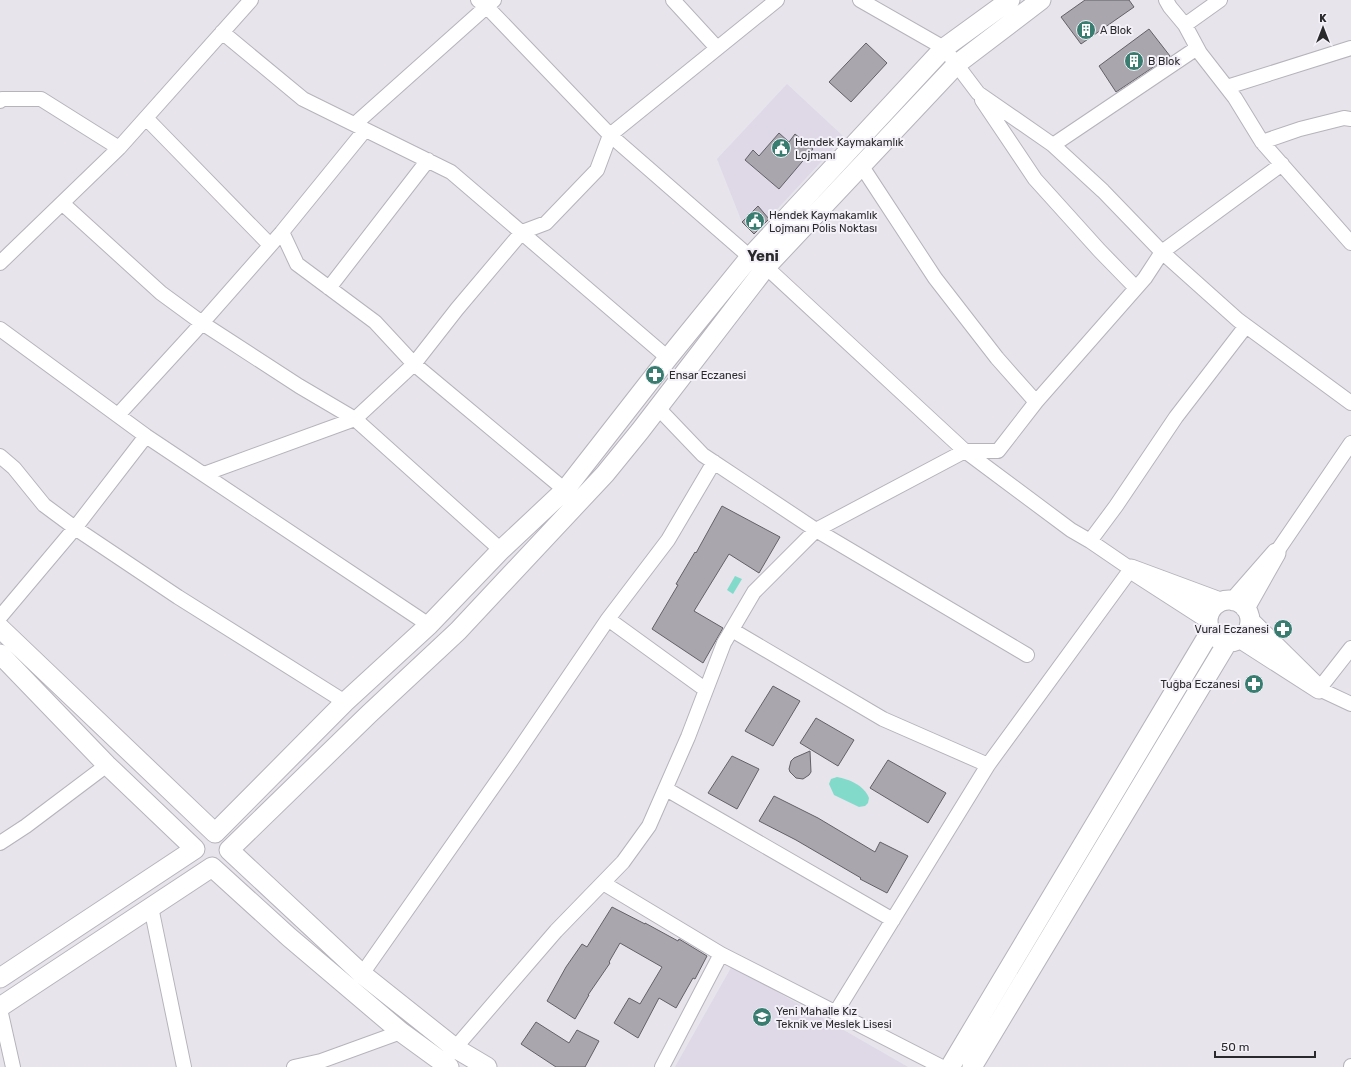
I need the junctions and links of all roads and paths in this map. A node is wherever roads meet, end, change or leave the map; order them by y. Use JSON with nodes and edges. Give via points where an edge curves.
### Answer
{"nodes":[{"id":1,"x":251,"y":0,"type":"edge"},
{"id":2,"x":673,"y":0,"type":"edge"},
{"id":3,"x":777,"y":0,"type":"edge"},
{"id":4,"x":860,"y":0,"type":"edge"},
{"id":5,"x":1010,"y":0,"type":"edge"},
{"id":6,"x":1041,"y":0,"type":"edge"},
{"id":7,"x":1166,"y":0,"type":"edge"},
{"id":8,"x":1220,"y":0,"type":"edge"},
{"id":9,"x":486,"y":2,"type":"edge"},
{"id":10,"x":1185,"y":25,"type":"junction"},
{"id":11,"x":222,"y":32,"type":"junction"},
{"id":12,"x":717,"y":48,"type":"junction"},
{"id":13,"x":944,"y":48,"type":"junction"},
{"id":14,"x":1197,"y":48,"type":"junction"},
{"id":15,"x":1351,"y":48,"type":"edge"},
{"id":16,"x":957,"y":64,"type":"junction"},
{"id":17,"x":1227,"y":87,"type":"junction"},
{"id":18,"x":978,"y":93,"type":"junction"},
{"id":19,"x":0,"y":101,"type":"edge"},
{"id":20,"x":146,"y":118,"type":"junction"},
{"id":21,"x":1351,"y":119,"type":"edge"},
{"id":22,"x":360,"y":127,"type":"junction"},
{"id":23,"x":610,"y":135,"type":"junction"},
{"id":24,"x":1262,"y":142,"type":"junction"},
{"id":25,"x":1053,"y":145,"type":"junction"},
{"id":26,"x":119,"y":148,"type":"junction"},
{"id":27,"x":428,"y":160,"type":"junction"},
{"id":28,"x":1282,"y":164,"type":"junction"},
{"id":29,"x":861,"y":165,"type":"junction"},
{"id":30,"x":62,"y":203,"type":"junction"},
{"id":31,"x":282,"y":232,"type":"junction"},
{"id":32,"x":522,"y":232,"type":"junction"},
{"id":33,"x":1351,"y":243,"type":"edge"},
{"id":34,"x":270,"y":245,"type":"junction"},
{"id":35,"x":1162,"y":252,"type":"junction"},
{"id":36,"x":750,"y":257,"type":"junction"},
{"id":37,"x":0,"y":264,"type":"edge"},
{"id":38,"x":766,"y":268,"type":"junction"},
{"id":39,"x":329,"y":288,"type":"junction"},
{"id":40,"x":1136,"y":288,"type":"junction"},
{"id":41,"x":202,"y":323,"type":"junction"},
{"id":42,"x":1246,"y":326,"type":"junction"},
{"id":43,"x":0,"y":329,"type":"edge"},
{"id":44,"x":668,"y":358,"type":"junction"},
{"id":45,"x":414,"y":364,"type":"junction"},
{"id":46,"x":1036,"y":402,"type":"junction"},
{"id":47,"x":1351,"y":404,"type":"edge"},
{"id":48,"x":658,"y":408,"type":"junction"},
{"id":49,"x":118,"y":415,"type":"junction"},
{"id":50,"x":355,"y":419,"type":"junction"},
{"id":51,"x":146,"y":436,"type":"junction"},
{"id":52,"x":1351,"y":443,"type":"edge"},
{"id":53,"x":965,"y":450,"type":"junction"},
{"id":54,"x":0,"y":456,"type":"edge"},
{"id":55,"x":714,"y":462,"type":"junction"},
{"id":56,"x":204,"y":474,"type":"junction"},
{"id":57,"x":565,"y":490,"type":"junction"},
{"id":58,"x":74,"y":528,"type":"junction"},
{"id":59,"x":816,"y":530,"type":"junction"},
{"id":60,"x":1090,"y":541,"type":"junction"},
{"id":61,"x":501,"y":550,"type":"junction"},
{"id":62,"x":1276,"y":553,"type":"joint"},
{"id":63,"x":1131,"y":569,"type":"junction"},
{"id":64,"x":1237,"y":608,"type":"junction"},
{"id":65,"x":0,"y":617,"type":"edge"},
{"id":66,"x":608,"y":619,"type":"junction"},
{"id":67,"x":429,"y":625,"type":"junction"},
{"id":68,"x":1208,"y":625,"type":"junction"},
{"id":69,"x":0,"y":628,"type":"edge"},
{"id":70,"x":732,"y":630,"type":"junction"},
{"id":71,"x":1234,"y":641,"type":"junction"},
{"id":72,"x":1351,"y":648,"type":"edge"},
{"id":73,"x":0,"y":654,"type":"edge"},
{"id":74,"x":1027,"y":655,"type":"dead end"},
{"id":75,"x":1319,"y":689,"type":"junction"},
{"id":76,"x":706,"y":690,"type":"junction"},
{"id":77,"x":345,"y":702,"type":"junction"},
{"id":78,"x":1351,"y":704,"type":"edge"},
{"id":79,"x":107,"y":765,"type":"junction"},
{"id":80,"x":988,"y":765,"type":"junction"},
{"id":81,"x":666,"y":789,"type":"junction"},
{"id":82,"x":215,"y":833,"type":"junction"},
{"id":83,"x":0,"y":843,"type":"edge"},
{"id":84,"x":195,"y":849,"type":"junction"},
{"id":85,"x":229,"y":850,"type":"junction"},
{"id":86,"x":212,"y":867,"type":"junction"},
{"id":87,"x":603,"y":883,"type":"junction"},
{"id":88,"x":151,"y":907,"type":"junction"},
{"id":89,"x":894,"y":920,"type":"junction"},
{"id":90,"x":721,"y":954,"type":"junction"},
{"id":91,"x":362,"y":974,"type":"junction"},
{"id":92,"x":0,"y":978,"type":"edge"},
{"id":93,"x":0,"y":1008,"type":"edge"},
{"id":94,"x":836,"y":1012,"type":"junction"},
{"id":95,"x":401,"y":1032,"type":"junction"},
{"id":96,"x":455,"y":1048,"type":"junction"},
{"id":97,"x":443,"y":1066,"type":"edge"},
{"id":98,"x":13,"y":1067,"type":"edge"},
{"id":99,"x":184,"y":1067,"type":"edge"},
{"id":100,"x":294,"y":1067,"type":"edge"},
{"id":101,"x":487,"y":1067,"type":"edge"},
{"id":102,"x":662,"y":1067,"type":"edge"},
{"id":103,"x":942,"y":1067,"type":"edge"},
{"id":104,"x":950,"y":1067,"type":"edge"},
{"id":105,"x":972,"y":1067,"type":"edge"}],
"edges":[{"from":1,"to":11,"type":"street"},
{"from":2,"to":12,"type":"street"},
{"from":3,"to":12,"type":"street"},
{"from":4,"to":13,"type":"street"},
{"from":5,"to":13,"type":"main road"},
{"from":6,"to":16,"type":"main road"},
{"from":7,"to":10,"type":"street"},
{"from":8,"to":10,"type":"street"},
{"from":9,"to":22,"type":"street"},
{"from":9,"to":23,"type":"street"},
{"from":10,"to":14,"type":"street"},
{"from":11,"to":20,"type":"street"},
{"from":11,"to":22,"type":"street","via":[[303,99]]},
{"from":12,"to":23,"type":"street"},
{"from":13,"to":16,"type":"street"},
{"from":13,"to":36,"type":"main road"},
{"from":14,"to":17,"type":"street"},
{"from":14,"to":25,"type":"street"},
{"from":15,"to":17,"type":"street"},
{"from":16,"to":18,"type":"street"},
{"from":16,"to":29,"type":"main road"},
{"from":17,"to":24,"type":"street"},
{"from":18,"to":25,"type":"street"},
{"from":18,"to":40,"type":"street","via":[[1035,179]]},
{"from":19,"to":26,"type":"street","via":[[41,100]]},
{"from":20,"to":26,"type":"street"},
{"from":20,"to":34,"type":"street"},
{"from":21,"to":24,"type":"street","via":[[1344,118],[1300,129]]},
{"from":22,"to":27,"type":"street"},
{"from":22,"to":31,"type":"street"},
{"from":23,"to":32,"type":"street","via":[[597,170],[546,223]]},
{"from":23,"to":36,"type":"street"},
{"from":24,"to":28,"type":"street"},
{"from":25,"to":35,"type":"street","via":[[1103,191]]},
{"from":26,"to":30,"type":"street"},
{"from":27,"to":32,"type":"street","via":[[451,172]]},
{"from":27,"to":39,"type":"street"},
{"from":28,"to":33,"type":"street"},
{"from":28,"to":35,"type":"street"},
{"from":29,"to":38,"type":"main road"},
{"from":29,"to":46,"type":"street","via":[[935,278],[997,358]]},
{"from":30,"to":37,"type":"street"},
{"from":30,"to":41,"type":"street","via":[[161,294]]},
{"from":31,"to":34,"type":"street"},
{"from":31,"to":39,"type":"street","via":[[297,264]]},
{"from":32,"to":44,"type":"street"},
{"from":32,"to":45,"type":"street"},
{"from":34,"to":41,"type":"street"},
{"from":35,"to":40,"type":"street"},
{"from":35,"to":42,"type":"street"},
{"from":36,"to":38,"type":"street"},
{"from":36,"to":44,"type":"main road"},
{"from":38,"to":48,"type":"main road"},
{"from":38,"to":53,"type":"street"},
{"from":39,"to":45,"type":"street","via":[[375,322]]},
{"from":40,"to":46,"type":"street"},
{"from":41,"to":49,"type":"street"},
{"from":41,"to":50,"type":"street"},
{"from":42,"to":47,"type":"street"},
{"from":42,"to":60,"type":"street","via":[[1176,417]]},
{"from":43,"to":49,"type":"street"},
{"from":44,"to":57,"type":"main road"},
{"from":45,"to":50,"type":"street"},
{"from":45,"to":57,"type":"street"},
{"from":46,"to":53,"type":"street","via":[[998,451]]},
{"from":48,"to":55,"type":"street","via":[[703,455]]},
{"from":48,"to":85,"type":"main road","via":[[605,474],[458,630]]},
{"from":49,"to":51,"type":"street"},
{"from":50,"to":56,"type":"street"},
{"from":50,"to":61,"type":"street"},
{"from":51,"to":56,"type":"street"},
{"from":51,"to":58,"type":"street"},
{"from":52,"to":62,"type":"street"},
{"from":53,"to":59,"type":"street"},
{"from":53,"to":60,"type":"street","via":[[1071,530]]},
{"from":54,"to":58,"type":"street","via":[[14,468],[44,505]]},
{"from":55,"to":59,"type":"street"},
{"from":55,"to":66,"type":"street","via":[[668,540]]},
{"from":56,"to":67,"type":"street"},
{"from":57,"to":61,"type":"main road"},
{"from":58,"to":65,"type":"street"},
{"from":58,"to":77,"type":"street"},
{"from":59,"to":70,"type":"street","via":[[754,592]]},
{"from":59,"to":74,"type":"street"},
{"from":60,"to":63,"type":"street"},
{"from":61,"to":67,"type":"main road"},
{"from":62,"to":64,"type":"main road"},
{"from":63,"to":64,"type":"main road"},
{"from":63,"to":68,"type":"main road"},
{"from":63,"to":80,"type":"street"},
{"from":64,"to":68,"type":"main road","via":[[1214,606],[1210,611]]},
{"from":64,"to":71,"type":"main road","via":[[1249,628],[1246,634]]},
{"from":64,"to":75,"type":"main road"},
{"from":66,"to":76,"type":"street"},
{"from":66,"to":91,"type":"street","via":[[508,767]]},
{"from":67,"to":77,"type":"main road"},
{"from":68,"to":71,"type":"main road","via":[[1214,637],[1220,641]]},
{"from":68,"to":104,"type":"main road"},
{"from":69,"to":82,"type":"main road"},
{"from":70,"to":76,"type":"street","via":[[724,643]]},
{"from":70,"to":80,"type":"street","via":[[883,719]]},
{"from":71,"to":75,"type":"main road"},
{"from":71,"to":105,"type":"main road"},
{"from":72,"to":75,"type":"street"},
{"from":73,"to":79,"type":"main road"},
{"from":75,"to":78,"type":"street"},
{"from":76,"to":81,"type":"street"},
{"from":77,"to":82,"type":"main road"},
{"from":79,"to":83,"type":"street"},
{"from":79,"to":84,"type":"main road"},
{"from":80,"to":89,"type":"street"},
{"from":81,"to":87,"type":"street","via":[[650,826],[623,862]]},
{"from":81,"to":89,"type":"street"},
{"from":82,"to":84,"type":"main road","via":[[204,834],[196,843]]},
{"from":82,"to":85,"type":"main road","via":[[227,841]]},
{"from":84,"to":86,"type":"main road","via":[[198,859]]},
{"from":84,"to":92,"type":"main road"},
{"from":85,"to":86,"type":"main road","via":[[225,860]]},
{"from":85,"to":91,"type":"main road"},
{"from":86,"to":88,"type":"main road"},
{"from":86,"to":95,"type":"main road","via":[[289,937]]},
{"from":87,"to":90,"type":"street"},
{"from":87,"to":96,"type":"street","via":[[556,931]]},
{"from":88,"to":93,"type":"main road"},
{"from":88,"to":99,"type":"street"},
{"from":89,"to":94,"type":"street"},
{"from":90,"to":94,"type":"street"},
{"from":90,"to":102,"type":"street"},
{"from":91,"to":96,"type":"main road"},
{"from":93,"to":98,"type":"street"},
{"from":94,"to":103,"type":"street"},
{"from":95,"to":97,"type":"main road"},
{"from":95,"to":100,"type":"street","via":[[321,1061]]},
{"from":96,"to":97,"type":"street"},
{"from":96,"to":101,"type":"main road"}]}
